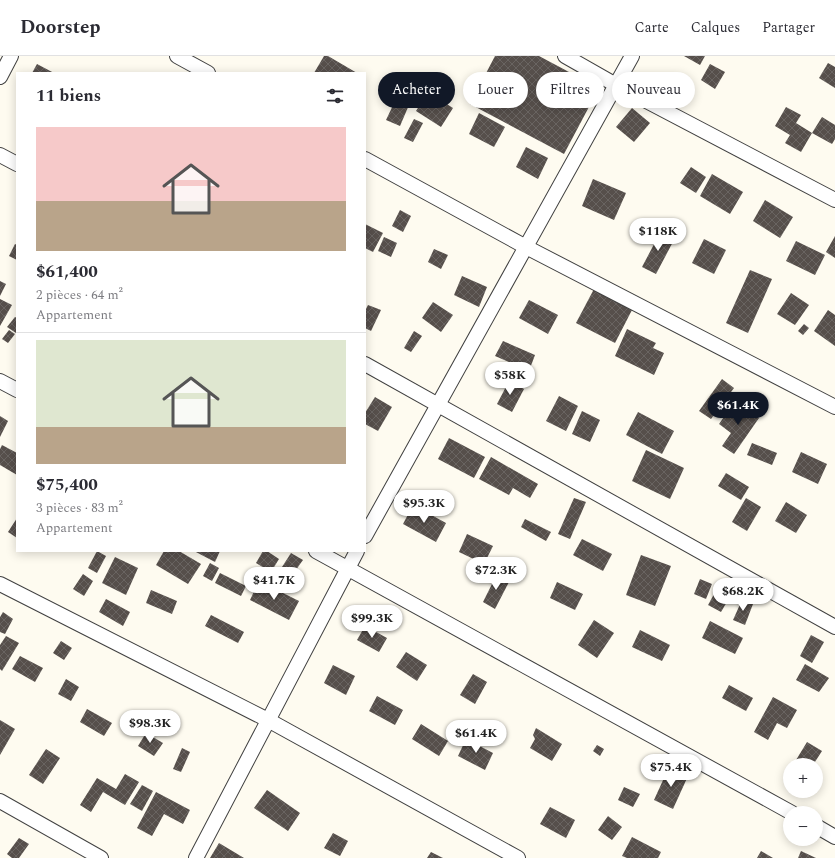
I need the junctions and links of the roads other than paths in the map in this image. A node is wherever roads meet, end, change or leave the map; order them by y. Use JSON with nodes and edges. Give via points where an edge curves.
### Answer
{"nodes":[{"id":1,"x":11,"y":56,"type":"edge"},
{"id":2,"x":177,"y":56,"type":"edge"},
{"id":3,"x":565,"y":56,"type":"edge"},
{"id":4,"x":632,"y":56,"type":"edge"},
{"id":5,"x":206,"y":72,"type":"edge"},
{"id":6,"x":623,"y":72,"type":"edge"},
{"id":7,"x":0,"y":77,"type":"edge"},
{"id":8,"x":612,"y":83,"type":"edge"},
{"id":9,"x":612,"y":92,"type":"edge"},
{"id":10,"x":660,"y":108,"type":"edge"},
{"id":11,"x":0,"y":155,"type":"edge"},
{"id":12,"x":366,"y":160,"type":"edge"},
{"id":13,"x":16,"y":163,"type":"edge"},
{"id":14,"x":835,"y":200,"type":"edge"},
{"id":15,"x":526,"y":247,"type":"junction"},
{"id":16,"x":366,"y":365,"type":"edge"},
{"id":17,"x":0,"y":381,"type":"edge"},
{"id":18,"x":16,"y":389,"type":"edge"},
{"id":19,"x":437,"y":406,"type":"junction"},
{"id":20,"x":835,"y":407,"type":"edge"},
{"id":21,"x":366,"y":534,"type":"edge"},
{"id":22,"x":318,"y":552,"type":"edge"},
{"id":23,"x":356,"y":552,"type":"edge"},
{"id":24,"x":347,"y":568,"type":"junction"},
{"id":25,"x":0,"y":584,"type":"edge"},
{"id":26,"x":835,"y":628,"type":"edge"},
{"id":27,"x":268,"y":720,"type":"junction"},
{"id":28,"x":0,"y":801,"type":"edge"},
{"id":29,"x":783,"y":808,"type":"edge"},
{"id":30,"x":823,"y":830,"type":"edge"},
{"id":31,"x":835,"y":837,"type":"edge"},
{"id":32,"x":101,"y":858,"type":"edge"},
{"id":33,"x":196,"y":858,"type":"edge"},
{"id":34,"x":518,"y":858,"type":"edge"}],
"edges":[{"from":1,"to":7,"type":"street"},
{"from":2,"to":5,"type":"street"},
{"from":3,"to":8,"type":"street"},
{"from":4,"to":6,"type":"street"},
{"from":9,"to":15,"type":"street"},
{"from":10,"to":14,"type":"street"},
{"from":11,"to":13,"type":"street"},
{"from":12,"to":15,"type":"street"},
{"from":15,"to":19,"type":"street"},
{"from":15,"to":20,"type":"street"},
{"from":16,"to":19,"type":"street"},
{"from":17,"to":18,"type":"street"},
{"from":19,"to":21,"type":"street"},
{"from":19,"to":26,"type":"street"},
{"from":22,"to":24,"type":"street"},
{"from":23,"to":24,"type":"street"},
{"from":24,"to":27,"type":"street"},
{"from":24,"to":29,"type":"street"},
{"from":25,"to":27,"type":"street"},
{"from":27,"to":33,"type":"street"},
{"from":27,"to":34,"type":"street"},
{"from":28,"to":32,"type":"street"},
{"from":30,"to":31,"type":"street"}]}
